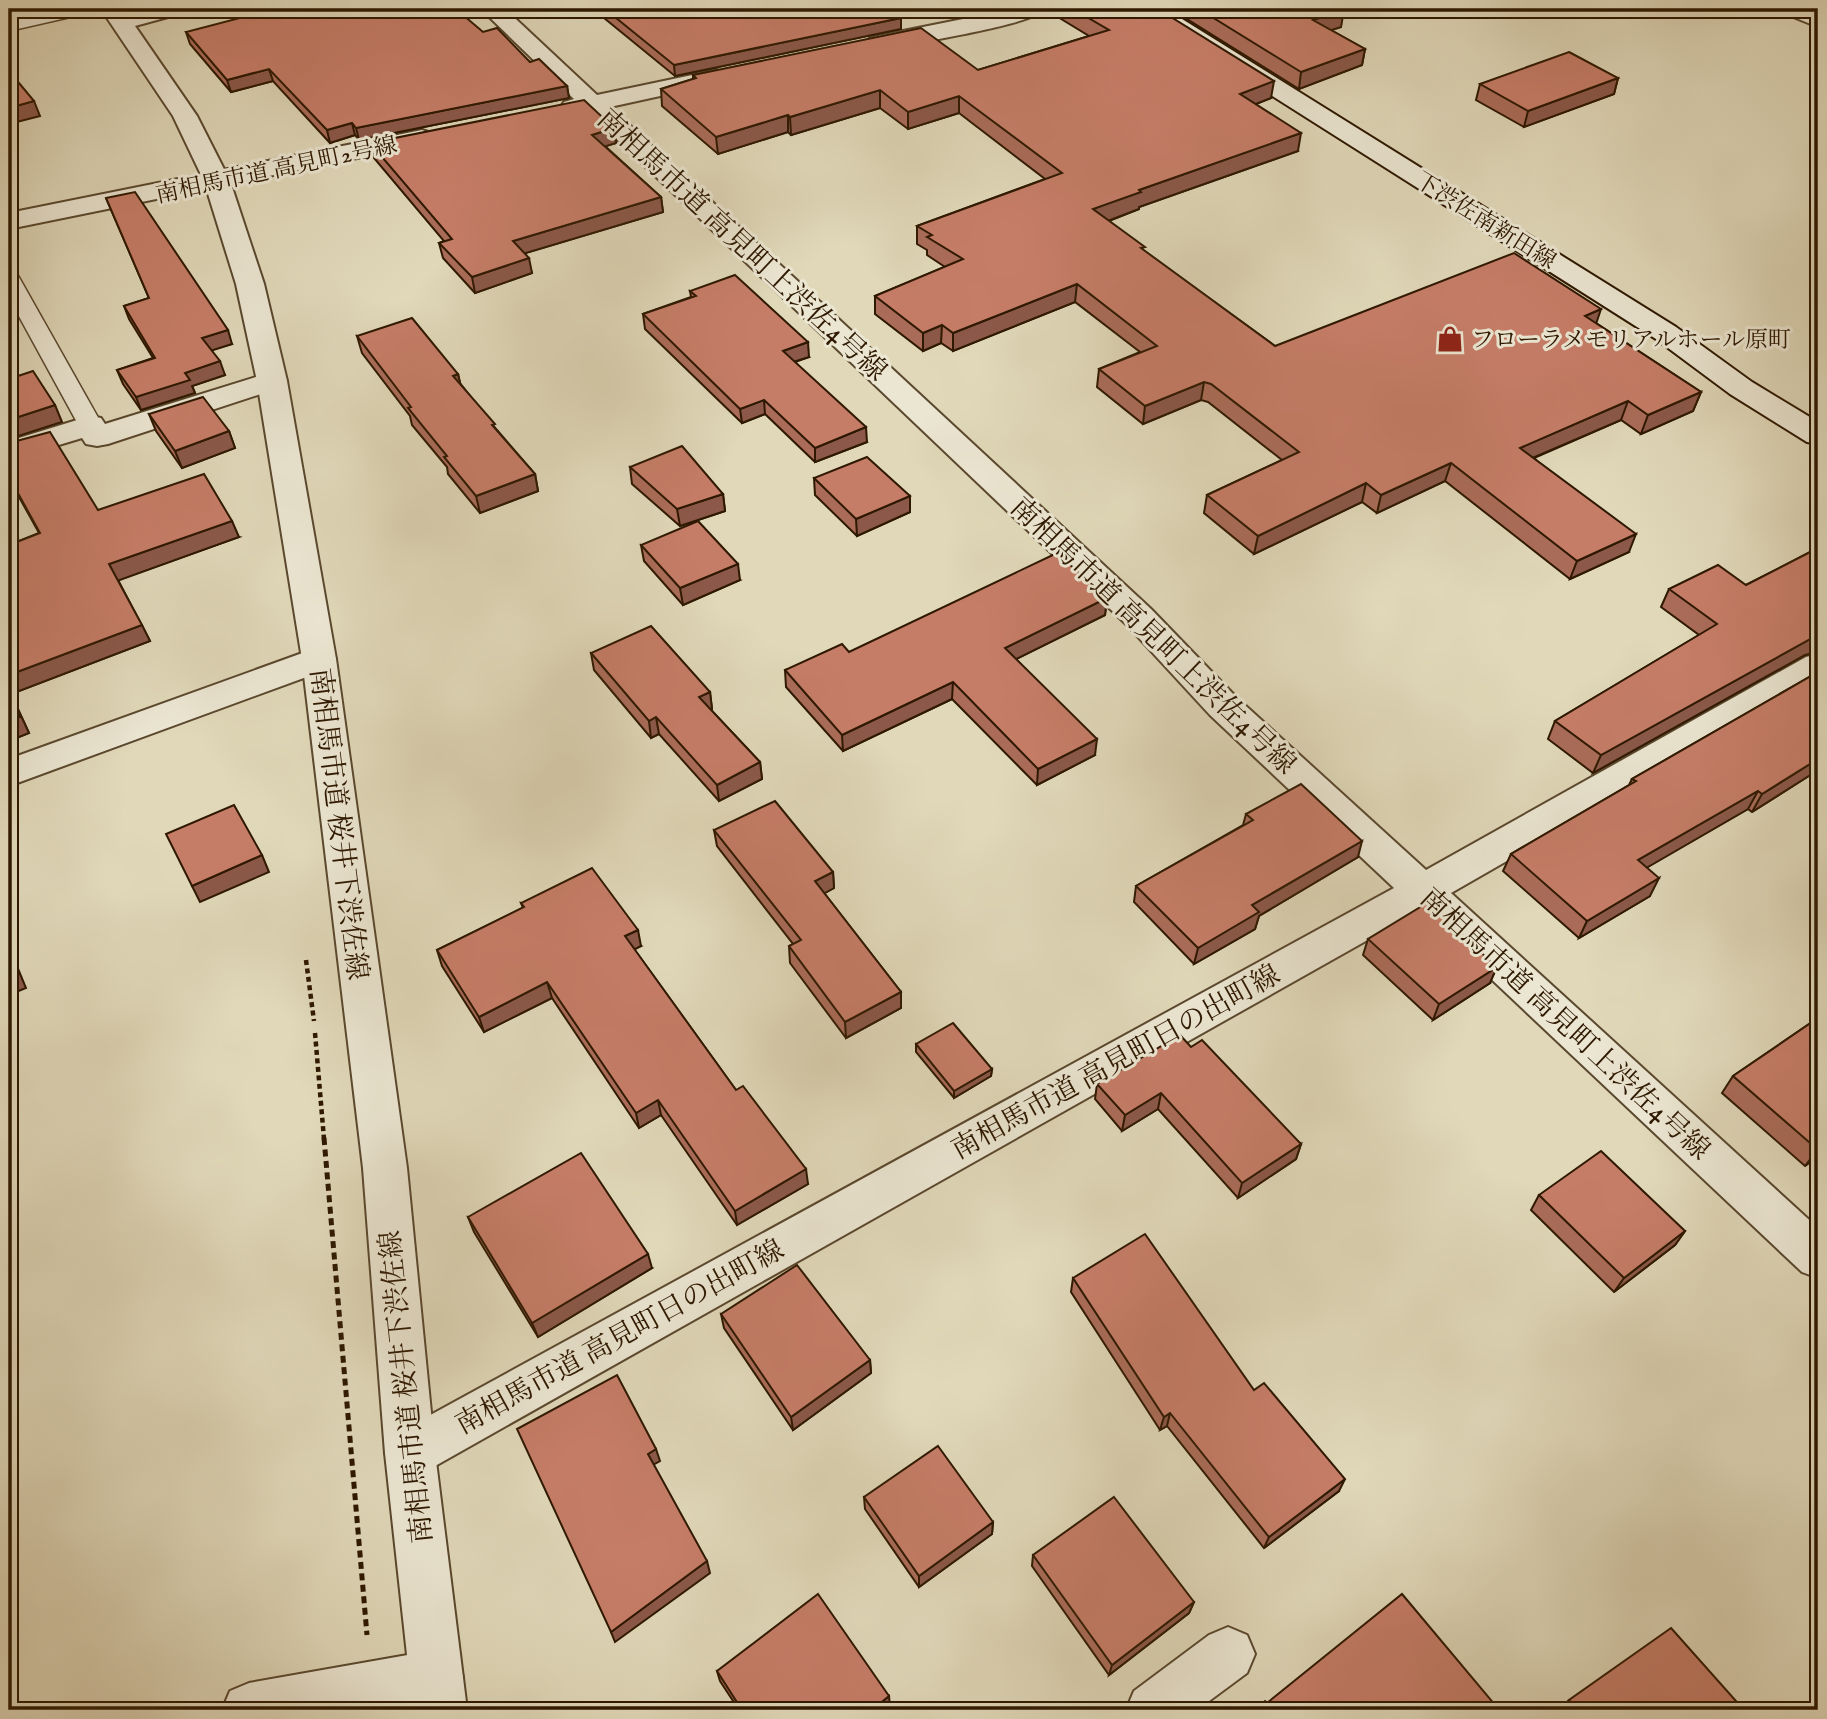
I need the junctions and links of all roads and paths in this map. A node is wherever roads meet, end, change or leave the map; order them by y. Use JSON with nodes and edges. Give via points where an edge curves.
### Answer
{"nodes":[{"id":1,"x":82,"y":9,"type":"edge"},
{"id":2,"x":171,"y":9,"type":"edge"},
{"id":3,"x":492,"y":9,"type":"edge"},
{"id":4,"x":1035,"y":9,"type":"edge"},
{"id":5,"x":1151,"y":9,"type":"edge"},
{"id":6,"x":1794,"y":9,"type":"edge"},
{"id":7,"x":117,"y":15,"type":"edge"},
{"id":8,"x":1818,"y":20,"type":"edge"},
{"id":9,"x":9,"y":26,"type":"edge"},
{"id":10,"x":858,"y":47,"type":"edge"},
{"id":11,"x":734,"y":73,"type":"edge"},
{"id":12,"x":593,"y":103,"type":"junction"},
{"id":13,"x":553,"y":111,"type":"edge"},
{"id":14,"x":445,"y":134,"type":"edge"},
{"id":15,"x":217,"y":181,"type":"junction"},
{"id":16,"x":9,"y":221,"type":"edge"},
{"id":17,"x":9,"y":279,"type":"edge"},
{"id":18,"x":272,"y":381,"type":"junction"},
{"id":19,"x":94,"y":431,"type":"junction"},
{"id":20,"x":1818,"y":435,"type":"edge"},
{"id":21,"x":9,"y":451,"type":"edge"},
{"id":22,"x":319,"y":659,"type":"junction"},
{"id":23,"x":1818,"y":666,"type":"edge"},
{"id":24,"x":9,"y":774,"type":"edge"},
{"id":25,"x":1423,"y":890,"type":"junction"},
{"id":26,"x":305,"y":950,"type":"dead end"},
{"id":27,"x":1818,"y":1257,"type":"edge"},
{"id":28,"x":410,"y":1453,"type":"junction"},
{"id":29,"x":1228,"y":1654,"type":"dead end"},
{"id":30,"x":371,"y":1688,"type":"junction"},
{"id":31,"x":438,"y":1694,"type":"edge"},
{"id":32,"x":249,"y":1710,"type":"edge"},
{"id":33,"x":1153,"y":1710,"type":"edge"}],
"edges":[{"from":1,"to":9,"type":"lane"},
{"from":2,"to":7,"type":"street","name":"南相馬市道 桜井下渋佐線"},
{"from":3,"to":12,"type":"street","name":"南相馬市道 高見町上渋佐4号線"},
{"from":4,"to":10,"type":"street"},
{"from":5,"to":20,"type":"street","name":"下渋佐南新田線","via":[[1666,333],[1741,388]]},
{"from":6,"to":8,"type":"street"},
{"from":7,"to":15,"type":"street","name":"南相馬市道 桜井下渋佐線","via":[[185,116]]},
{"from":11,"to":12,"type":"street"},
{"from":12,"to":13,"type":"street"},
{"from":12,"to":25,"type":"street","name":"南相馬市道 高見町上渋佐4号線","via":[[1139,617],[1223,706]]},
{"from":14,"to":15,"type":"street","name":"南相馬市道 高見町2号線"},
{"from":15,"to":16,"type":"street","name":"南相馬市道 高見町2号線"},
{"from":15,"to":18,"type":"street","name":"南相馬市道 桜井下渋佐線","via":[[250,284]]},
{"from":17,"to":19,"type":"lane"},
{"from":18,"to":19,"type":"street"},
{"from":18,"to":22,"type":"street","name":"南相馬市道 桜井下渋佐線"},
{"from":19,"to":21,"type":"street"},
{"from":22,"to":24,"type":"street"},
{"from":22,"to":28,"type":"street","name":"南相馬市道 桜井下渋佐線","via":[[384,1168]]},
{"from":23,"to":25,"type":"street","name":"南相馬市道 高見町日の出町線"},
{"from":25,"to":27,"type":"street","name":"南相馬市道 高見町上渋佐4号線"},
{"from":25,"to":28,"type":"street","name":"南相馬市道 高見町日の出町線"},
{"from":26,"to":30,"type":"path"},
{"from":28,"to":31,"type":"street","name":"南相馬市道 桜井下渋佐線"},
{"from":29,"to":33,"type":"street"},
{"from":30,"to":31,"type":"street"},
{"from":30,"to":32,"type":"street"}]}
